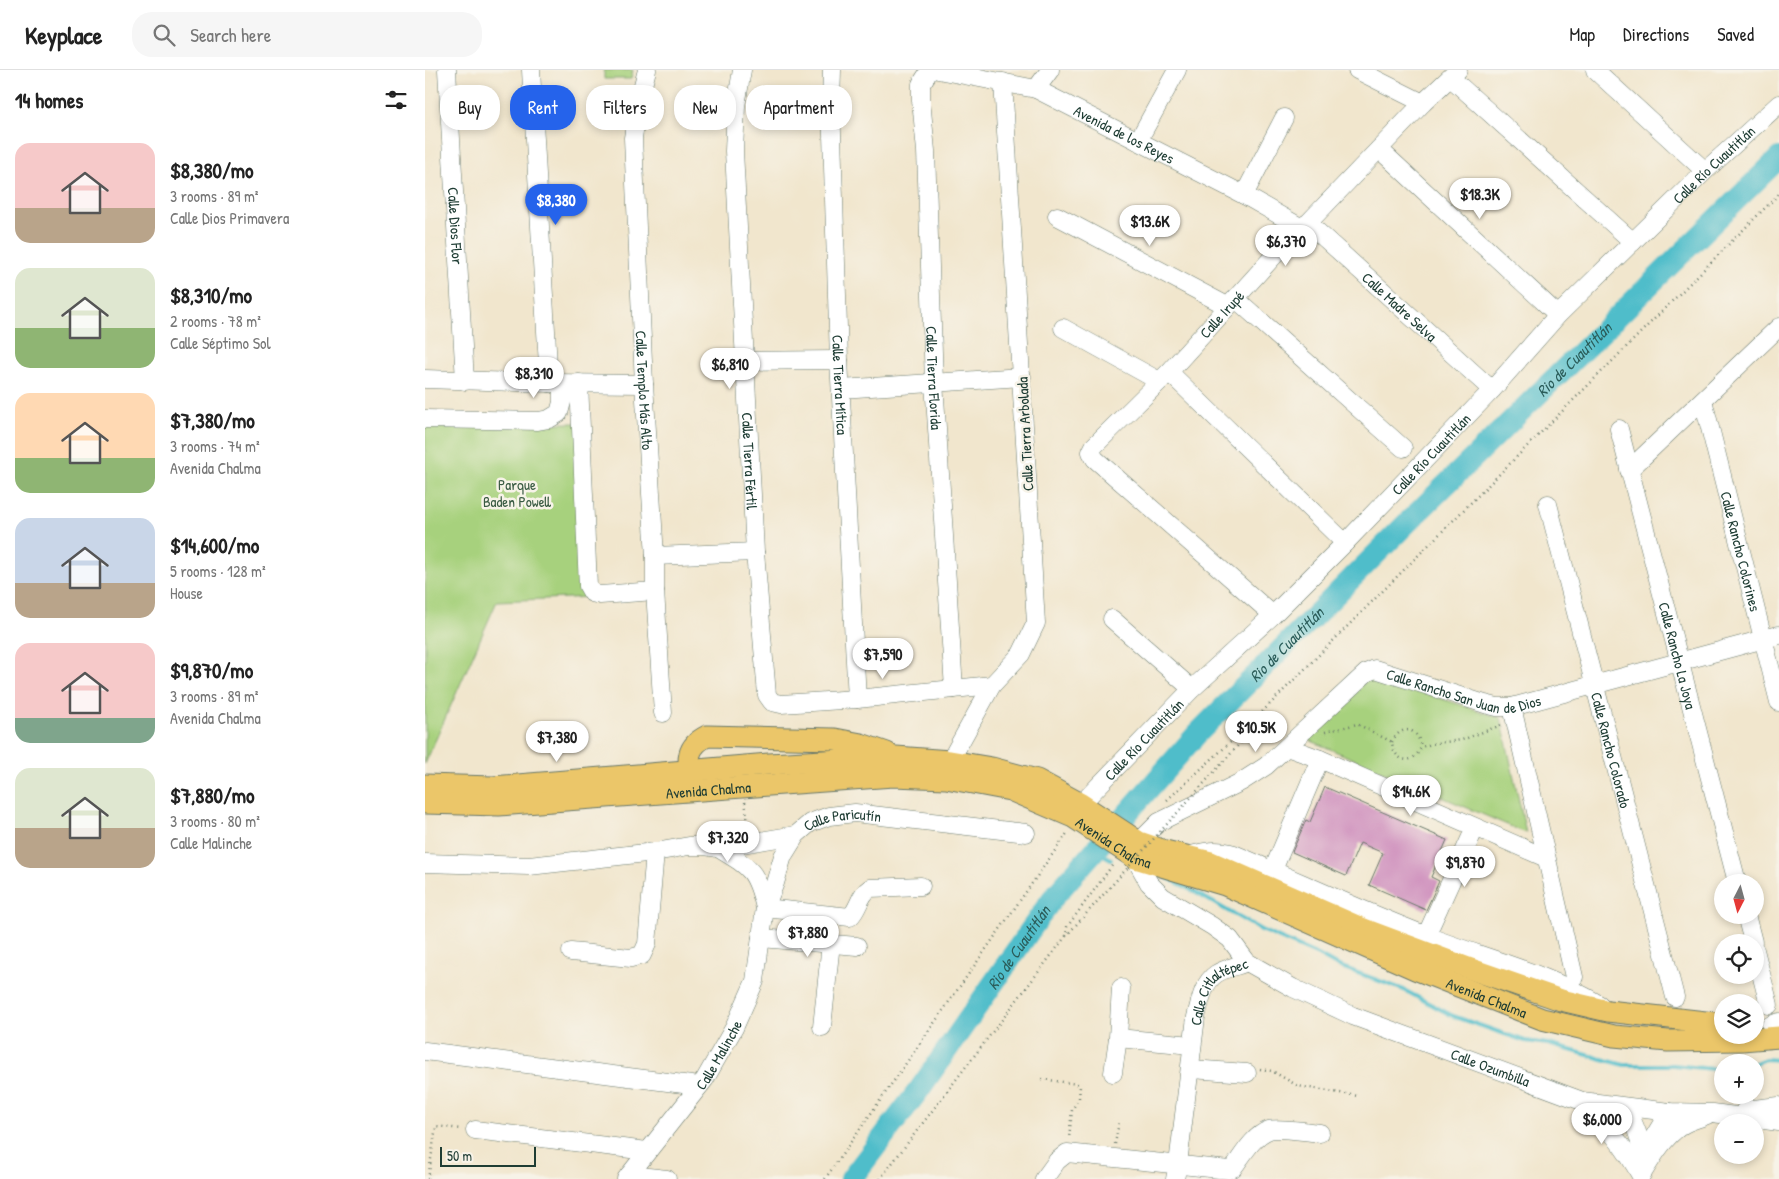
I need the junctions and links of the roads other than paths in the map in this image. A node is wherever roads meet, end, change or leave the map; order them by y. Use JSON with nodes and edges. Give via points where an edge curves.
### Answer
{"nodes":[{"id":1,"x":447,"y":70,"type":"edge"},
{"id":2,"x":531,"y":70,"type":"edge"},
{"id":3,"x":647,"y":70,"type":"edge"},
{"id":4,"x":742,"y":70,"type":"edge"},
{"id":5,"x":832,"y":70,"type":"edge"},
{"id":6,"x":930,"y":70,"type":"edge"},
{"id":7,"x":938,"y":70,"type":"edge"},
{"id":8,"x":1049,"y":70,"type":"edge"},
{"id":9,"x":1177,"y":70,"type":"edge"},
{"id":10,"x":1357,"y":70,"type":"edge"},
{"id":11,"x":1595,"y":70,"type":"edge"},
{"id":12,"x":1455,"y":74,"type":"edge"},
{"id":13,"x":1003,"y":82,"type":"junction"},
{"id":14,"x":1036,"y":89,"type":"junction"},
{"id":15,"x":1423,"y":103,"type":"junction"},
{"id":16,"x":1779,"y":104,"type":"edge"},
{"id":17,"x":1284,"y":118,"type":"dead end"},
{"id":18,"x":1138,"y":141,"type":"junction"},
{"id":19,"x":1379,"y":149,"type":"junction"},
{"id":20,"x":1705,"y":171,"type":"junction"},
{"id":21,"x":1244,"y":195,"type":"junction"},
{"id":22,"x":1057,"y":216,"type":"dead end"},
{"id":23,"x":1304,"y":225,"type":"junction"},
{"id":24,"x":1633,"y":242,"type":"junction"},
{"id":25,"x":1231,"y":303,"type":"junction"},
{"id":26,"x":1558,"y":315,"type":"junction"},
{"id":27,"x":1063,"y":328,"type":"dead end"},
{"id":28,"x":1778,"y":333,"type":"edge"},
{"id":29,"x":839,"y":360,"type":"junction"},
{"id":30,"x":744,"y":361,"type":"junction"},
{"id":31,"x":1164,"y":376,"type":"junction"},
{"id":32,"x":1022,"y":377,"type":"junction"},
{"id":33,"x":425,"y":379,"type":"edge"},
{"id":34,"x":465,"y":381,"type":"junction"},
{"id":35,"x":934,"y":382,"type":"junction"},
{"id":36,"x":563,"y":383,"type":"junction"},
{"id":37,"x":643,"y":384,"type":"junction"},
{"id":38,"x":841,"y":389,"type":"junction"},
{"id":39,"x":1492,"y":390,"type":"junction"},
{"id":40,"x":1703,"y":400,"type":"junction"},
{"id":41,"x":425,"y":420,"type":"edge"},
{"id":42,"x":1619,"y":429,"type":"dead end"},
{"id":43,"x":1403,"y":448,"type":"dead end"},
{"id":44,"x":1629,"y":470,"type":"junction"},
{"id":45,"x":1548,"y":504,"type":"dead end"},
{"id":46,"x":1345,"y":543,"type":"junction"},
{"id":47,"x":755,"y":552,"type":"junction"},
{"id":48,"x":655,"y":556,"type":"junction"},
{"id":49,"x":655,"y":591,"type":"junction"},
{"id":50,"x":1273,"y":615,"type":"junction"},
{"id":51,"x":1112,"y":619,"type":"dead end"},
{"id":52,"x":1771,"y":637,"type":"edge"},
{"id":53,"x":1679,"y":662,"type":"junction"},
{"id":54,"x":1595,"y":684,"type":"junction"},
{"id":55,"x":992,"y":685,"type":"junction"},
{"id":56,"x":1193,"y":688,"type":"junction"},
{"id":57,"x":954,"y":689,"type":"junction"},
{"id":58,"x":857,"y":699,"type":"junction"},
{"id":59,"x":1779,"y":702,"type":"edge"},
{"id":60,"x":663,"y":713,"type":"dead end"},
{"id":61,"x":1513,"y":713,"type":"junction"},
{"id":62,"x":1291,"y":743,"type":"junction"},
{"id":63,"x":896,"y":757,"type":"junction"},
{"id":64,"x":1320,"y":759,"type":"junction"},
{"id":65,"x":950,"y":761,"type":"junction"},
{"id":66,"x":689,"y":770,"type":"junction"},
{"id":67,"x":425,"y":785,"type":"edge"},
{"id":68,"x":692,"y":791,"type":"junction"},
{"id":69,"x":425,"y":803,"type":"edge"},
{"id":70,"x":1079,"y":812,"type":"junction"},
{"id":71,"x":1475,"y":828,"type":"junction"},
{"id":72,"x":1026,"y":833,"type":"dead end"},
{"id":73,"x":796,"y":835,"type":"junction"},
{"id":74,"x":1123,"y":844,"type":"junction"},
{"id":75,"x":718,"y":848,"type":"junction"},
{"id":76,"x":655,"y":852,"type":"junction"},
{"id":77,"x":1188,"y":856,"type":"junction"},
{"id":78,"x":1546,"y":858,"type":"junction"},
{"id":79,"x":425,"y":863,"type":"edge"},
{"id":80,"x":1273,"y":870,"type":"junction"},
{"id":81,"x":1735,"y":874,"type":"edge"},
{"id":82,"x":921,"y":886,"type":"dead end"},
{"id":83,"x":765,"y":908,"type":"junction"},
{"id":84,"x":1426,"y":936,"type":"junction"},
{"id":85,"x":761,"y":938,"type":"junction"},
{"id":86,"x":831,"y":943,"type":"junction"},
{"id":87,"x":857,"y":946,"type":"dead end"},
{"id":88,"x":571,"y":952,"type":"dead end"},
{"id":89,"x":1247,"y":962,"type":"junction"},
{"id":90,"x":1574,"y":977,"type":"dead end"},
{"id":91,"x":1763,"y":984,"type":"edge"},
{"id":92,"x":1121,"y":988,"type":"dead end"},
{"id":93,"x":1675,"y":997,"type":"dead end"},
{"id":94,"x":1609,"y":1011,"type":"junction"},
{"id":95,"x":1714,"y":1023,"type":"edge"},
{"id":96,"x":1772,"y":1024,"type":"edge"},
{"id":97,"x":822,"y":1027,"type":"dead end"},
{"id":98,"x":1118,"y":1038,"type":"junction"},
{"id":99,"x":1192,"y":1045,"type":"junction"},
{"id":100,"x":425,"y":1051,"type":"edge"},
{"id":101,"x":1191,"y":1069,"type":"junction"},
{"id":102,"x":1113,"y":1073,"type":"dead end"},
{"id":103,"x":1247,"y":1073,"type":"road end"},
{"id":104,"x":699,"y":1086,"type":"junction"},
{"id":105,"x":1582,"y":1101,"type":"junction"},
{"id":106,"x":1779,"y":1106,"type":"edge"},
{"id":107,"x":1626,"y":1107,"type":"junction"},
{"id":108,"x":1669,"y":1112,"type":"junction"},
{"id":109,"x":1713,"y":1113,"type":"junction"},
{"id":110,"x":1779,"y":1122,"type":"edge"},
{"id":111,"x":475,"y":1130,"type":"road end"},
{"id":112,"x":1320,"y":1133,"type":"dead end"},
{"id":113,"x":647,"y":1151,"type":"junction"},
{"id":114,"x":1643,"y":1155,"type":"junction"},
{"id":115,"x":1177,"y":1172,"type":"edge"},
{"id":116,"x":627,"y":1177,"type":"edge"},
{"id":117,"x":1641,"y":1178,"type":"edge"},
{"id":118,"x":667,"y":1179,"type":"edge"},
{"id":119,"x":1044,"y":1179,"type":"edge"}],
"edges":[{"from":1,"to":34,"type":"street","name":"Calle Dios Flor"},
{"from":2,"to":36,"type":"street"},
{"from":3,"to":37,"type":"street","name":"Calle Templo Más Alto","via":[[633,138]]},
{"from":4,"to":30,"type":"street","name":"Calle Tierra Fértil","via":[[734,151]]},
{"from":5,"to":29,"type":"street","name":"Calle Tierra Mítica"},
{"from":6,"to":35,"type":"street","name":"Calle Tierra Florida","via":[[921,84],[921,100],[926,151]]},
{"from":7,"to":13,"type":"street","name":"Avenida de los Reyes"},
{"from":8,"to":14,"type":"street"},
{"from":9,"to":18,"type":"street"},
{"from":10,"to":15,"type":"street"},
{"from":11,"to":20,"type":"street"},
{"from":12,"to":15,"type":"street","name":"Calle Irupé"},
{"from":12,"to":24,"type":"street"},
{"from":13,"to":14,"type":"street","name":"Avenida de los Reyes"},
{"from":13,"to":32,"type":"street","name":"Calle Tierra Arbolada"},
{"from":14,"to":18,"type":"street","name":"Avenida de los Reyes"},
{"from":15,"to":19,"type":"street","name":"Calle Irupé"},
{"from":16,"to":20,"type":"street","name":"Calle Río Cuautitlán"},
{"from":17,"to":21,"type":"street"},
{"from":18,"to":21,"type":"street","name":"Avenida de los Reyes"},
{"from":19,"to":23,"type":"street","name":"Calle Irupé"},
{"from":19,"to":26,"type":"street"},
{"from":20,"to":24,"type":"street","name":"Calle Río Cuautitlán"},
{"from":21,"to":23,"type":"street","name":"Avenida de los Reyes"},
{"from":22,"to":25,"type":"street"},
{"from":23,"to":25,"type":"street","name":"Calle Irupé"},
{"from":23,"to":39,"type":"street","name":"Calle Madre Selva"},
{"from":24,"to":26,"type":"street","name":"Calle Río Cuautitlán"},
{"from":25,"to":31,"type":"street","name":"Calle Irupé"},
{"from":25,"to":43,"type":"street"},
{"from":26,"to":39,"type":"street","name":"Calle Río Cuautitlán"},
{"from":27,"to":31,"type":"street"},
{"from":28,"to":40,"type":"street"},
{"from":29,"to":30,"type":"street"},
{"from":29,"to":38,"type":"street","name":"Calle Tierra Mítica"},
{"from":30,"to":47,"type":"street","name":"Calle Tierra Fértil"},
{"from":31,"to":46,"type":"street"},
{"from":31,"to":50,"type":"street","name":"Calle Irupé","via":[[1091,452],[1095,459]]},
{"from":32,"to":35,"type":"street"},
{"from":32,"to":55,"type":"street","name":"Calle Tierra Arbolada","via":[[1036,623],[1021,654]]},
{"from":33,"to":34,"type":"street"},
{"from":34,"to":36,"type":"street"},
{"from":35,"to":38,"type":"street"},
{"from":35,"to":57,"type":"street","name":"Calle Tierra Florida"},
{"from":36,"to":37,"type":"street"},
{"from":36,"to":41,"type":"street","via":[[559,413],[549,419]]},
{"from":36,"to":49,"type":"street","via":[[589,586],[599,595]]},
{"from":37,"to":48,"type":"street","name":"Calle Templo Más Alto"},
{"from":38,"to":58,"type":"street","name":"Calle Tierra Mítica"},
{"from":39,"to":46,"type":"street","name":"Calle Río Cuautitlán"},
{"from":40,"to":44,"type":"street"},
{"from":40,"to":52,"type":"street","name":"Calle Rancho Colorines"},
{"from":42,"to":44,"type":"street","name":"Calle Rancho La Joya"},
{"from":44,"to":53,"type":"street","name":"Calle Rancho La Joya"},
{"from":45,"to":54,"type":"street","name":"Calle Rancho Colorado"},
{"from":46,"to":50,"type":"street","name":"Calle Río Cuautitlán"},
{"from":47,"to":48,"type":"street"},
{"from":47,"to":58,"type":"street","name":"Calle Tierra Fértil","via":[[767,695],[772,702],[781,704]]},
{"from":48,"to":49,"type":"street","name":"Calle Templo Más Alto"},
{"from":49,"to":60,"type":"street","name":"Calle Templo Más Alto"},
{"from":50,"to":56,"type":"street","name":"Calle Río Cuautitlán"},
{"from":51,"to":56,"type":"street"},
{"from":52,"to":53,"type":"street","name":"Calle Rancho San Juan de Dios"},
{"from":52,"to":59,"type":"street","name":"Calle Rancho Colorines"},
{"from":53,"to":54,"type":"street","name":"Calle Rancho San Juan de Dios"},
{"from":53,"to":81,"type":"street","name":"Calle Rancho La Joya"},
{"from":54,"to":61,"type":"street","name":"Calle Rancho San Juan de Dios"},
{"from":54,"to":93,"type":"street","name":"Calle Rancho Colorado"},
{"from":55,"to":57,"type":"street"},
{"from":55,"to":65,"type":"street","name":"Calle Tierra Arbolada"},
{"from":56,"to":70,"type":"street","name":"Calle Río Cuautitlán"},
{"from":57,"to":58,"type":"street"},
{"from":61,"to":62,"type":"street","name":"Calle Rancho San Juan de Dios","via":[[1375,669],[1366,673]]},
{"from":61,"to":78,"type":"street"},
{"from":62,"to":64,"type":"street"},
{"from":62,"to":74,"type":"street","name":"Calle Rancho San Juan de Dios","via":[[1266,766],[1241,782],[1159,822]]},
{"from":63,"to":65,"type":"main road","name":"Avenida Chalma"},
{"from":63,"to":66,"type":"main road","name":"Avenida Chalma"},
{"from":63,"to":66,"type":"main road","via":[[861,744],[835,740],[707,736],[697,742],[689,754]]},
{"from":64,"to":71,"type":"street"},
{"from":64,"to":80,"type":"street"},
{"from":65,"to":70,"type":"main road","name":"Avenida Chalma","via":[[1037,780]]},
{"from":66,"to":67,"type":"main road","name":"Avenida Chalma","via":[[493,786]]},
{"from":66,"to":68,"type":"main road"},
{"from":68,"to":69,"type":"main road","name":"Avenida Chalma","via":[[499,805]]},
{"from":68,"to":70,"type":"main road","name":"Avenida Chalma","via":[[893,776],[945,778],[1010,790]]},
{"from":70,"to":74,"type":"main road","name":"Avenida Chalma"},
{"from":71,"to":78,"type":"street"},
{"from":71,"to":84,"type":"street"},
{"from":72,"to":73,"type":"street","name":"Calle Paricutín","via":[[855,813],[810,822]]},
{"from":73,"to":75,"type":"street","name":"Calle Paricutín"},
{"from":73,"to":83,"type":"street","name":"Calle Malinche","via":[[783,856]]},
{"from":74,"to":77,"type":"main road","name":"Avenida Chalma"},
{"from":74,"to":89,"type":"street","name":"Calle Citlaltépec","via":[[1149,883],[1163,897],[1230,939]]},
{"from":74,"to":96,"type":"main road","name":"Avenida Chalma","via":[[1415,969],[1542,1019],[1614,1036],[1668,1041],[1742,1040]]},
{"from":75,"to":76,"type":"street","name":"Calle Paricutín","via":[[689,846]]},
{"from":75,"to":83,"type":"street","name":"Calle Malinche","via":[[745,865],[754,875]]},
{"from":76,"to":79,"type":"street","name":"Calle Paricutín","via":[[529,866]]},
{"from":76,"to":88,"type":"street","via":[[647,944],[642,955],[631,958]]},
{"from":77,"to":80,"type":"street","via":[[1219,850]]},
{"from":77,"to":94,"type":"main road","name":"Avenida Chalma","via":[[1211,862],[1364,929],[1455,963],[1561,1000]]},
{"from":78,"to":90,"type":"street"},
{"from":80,"to":84,"type":"street"},
{"from":82,"to":83,"type":"street","via":[[870,888],[864,892],[850,917]]},
{"from":83,"to":85,"type":"street","name":"Calle Malinche"},
{"from":84,"to":94,"type":"street","via":[[1556,983]]},
{"from":85,"to":86,"type":"street"},
{"from":85,"to":104,"type":"street","name":"Calle Malinche","via":[[755,981],[733,1028]]},
{"from":86,"to":87,"type":"street"},
{"from":86,"to":97,"type":"street"},
{"from":89,"to":99,"type":"street","name":"Calle Citlaltépec","via":[[1217,974],[1206,984]]},
{"from":89,"to":105,"type":"street","name":"Calle Ozumbilla","via":[[1353,1016]]},
{"from":91,"to":96,"type":"street"},
{"from":92,"to":98,"type":"street"},
{"from":94,"to":95,"type":"main road","name":"Avenida Chalma"},
{"from":98,"to":99,"type":"street"},
{"from":98,"to":102,"type":"street"},
{"from":99,"to":101,"type":"street","name":"Calle Citlaltépec"},
{"from":100,"to":104,"type":"street"},
{"from":101,"to":103,"type":"street"},
{"from":101,"to":115,"type":"street","name":"Calle Citlaltépec"},
{"from":104,"to":113,"type":"street","name":"Calle Malinche"},
{"from":105,"to":107,"type":"street","name":"Calle Ozumbilla"},
{"from":105,"to":117,"type":"street","via":[[1615,1135]]},
{"from":106,"to":109,"type":"street"},
{"from":107,"to":108,"type":"street","name":"Calle Ozumbilla"},
{"from":107,"to":114,"type":"street","via":[[1638,1132]]},
{"from":108,"to":109,"type":"street","name":"Calle Ozumbilla"},
{"from":108,"to":114,"type":"street"},
{"from":109,"to":110,"type":"street","name":"Calle Ozumbilla"},
{"from":109,"to":117,"type":"street","via":[[1682,1125],[1671,1134]]},
{"from":111,"to":113,"type":"street"},
{"from":112,"to":115,"type":"street","via":[[1270,1129],[1260,1134],[1229,1170]]},
{"from":113,"to":116,"type":"street","name":"Calle Malinche"},
{"from":114,"to":117,"type":"street"},
{"from":115,"to":119,"type":"street","via":[[1113,1158],[1067,1153]]},
{"from":116,"to":118,"type":"street"}]}
